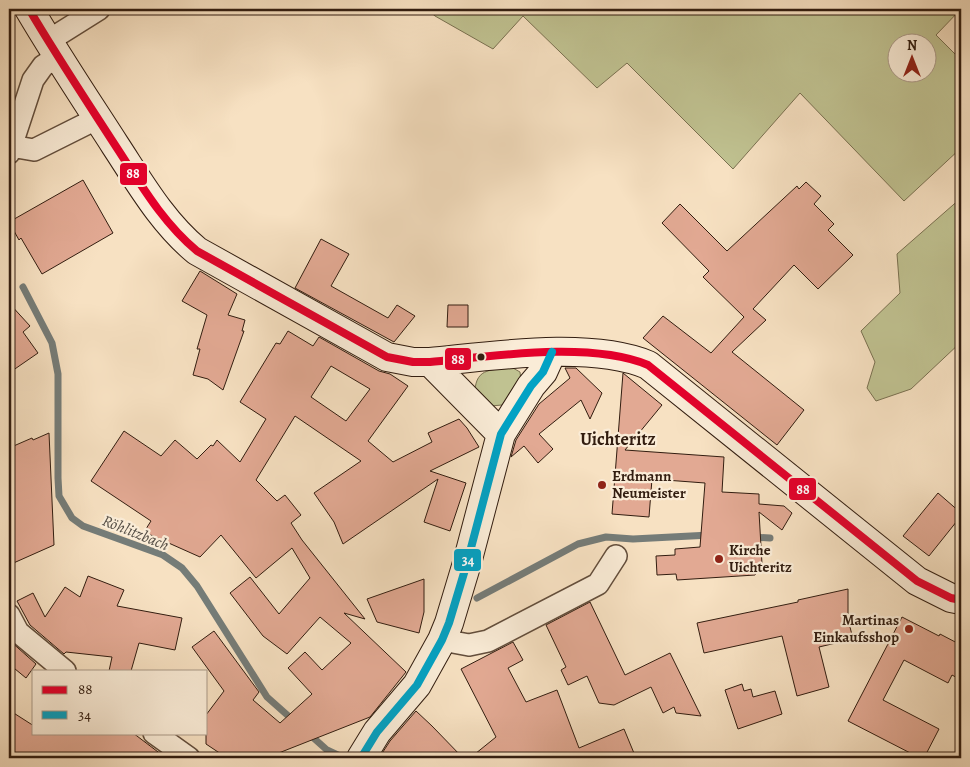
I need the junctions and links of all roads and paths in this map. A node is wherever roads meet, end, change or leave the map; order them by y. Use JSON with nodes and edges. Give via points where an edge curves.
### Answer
{"nodes":[{"id":1,"x":29,"y":9,"type":"edge"},
{"id":2,"x":99,"y":9,"type":"edge"},
{"id":3,"x":53,"y":49,"type":"junction"},
{"id":4,"x":98,"y":118,"type":"junction"},
{"id":5,"x":10,"y":149,"type":"edge"},
{"id":6,"x":552,"y":352,"type":"junction"},
{"id":7,"x":430,"y":362,"type":"junction"},
{"id":8,"x":502,"y":434,"type":"junction"},
{"id":9,"x":616,"y":556,"type":"dead end"},
{"id":10,"x":961,"y":600,"type":"edge"},
{"id":11,"x":9,"y":615,"type":"edge"},
{"id":12,"x":442,"y":640,"type":"junction"},
{"id":13,"x":65,"y":670,"type":"edge"},
{"id":14,"x":155,"y":734,"type":"edge"},
{"id":15,"x":189,"y":758,"type":"edge"},
{"id":16,"x":361,"y":758,"type":"edge"}],
"edges":[{"from":1,"to":3,"type":"main road"},
{"from":2,"to":3,"type":"street"},
{"from":3,"to":4,"type":"main road"},
{"from":3,"to":5,"type":"street","via":[[33,80]]},
{"from":4,"to":5,"type":"street","via":[[34,150]]},
{"from":4,"to":7,"type":"main road","via":[[159,212],[197,251],[387,357]]},
{"from":6,"to":7,"type":"main road"},
{"from":6,"to":8,"type":"main road","via":[[543,372]]},
{"from":6,"to":10,"type":"main road","via":[[622,357],[648,365],[917,581]]},
{"from":7,"to":8,"type":"main road"},
{"from":8,"to":12,"type":"main road","via":[[460,589]]},
{"from":9,"to":12,"type":"street","via":[[598,584],[488,640],[469,645]]},
{"from":11,"to":13,"type":"street","via":[[18,632]]},
{"from":12,"to":16,"type":"main road","via":[[417,685],[377,732]]},
{"from":14,"to":15,"type":"street"}]}
